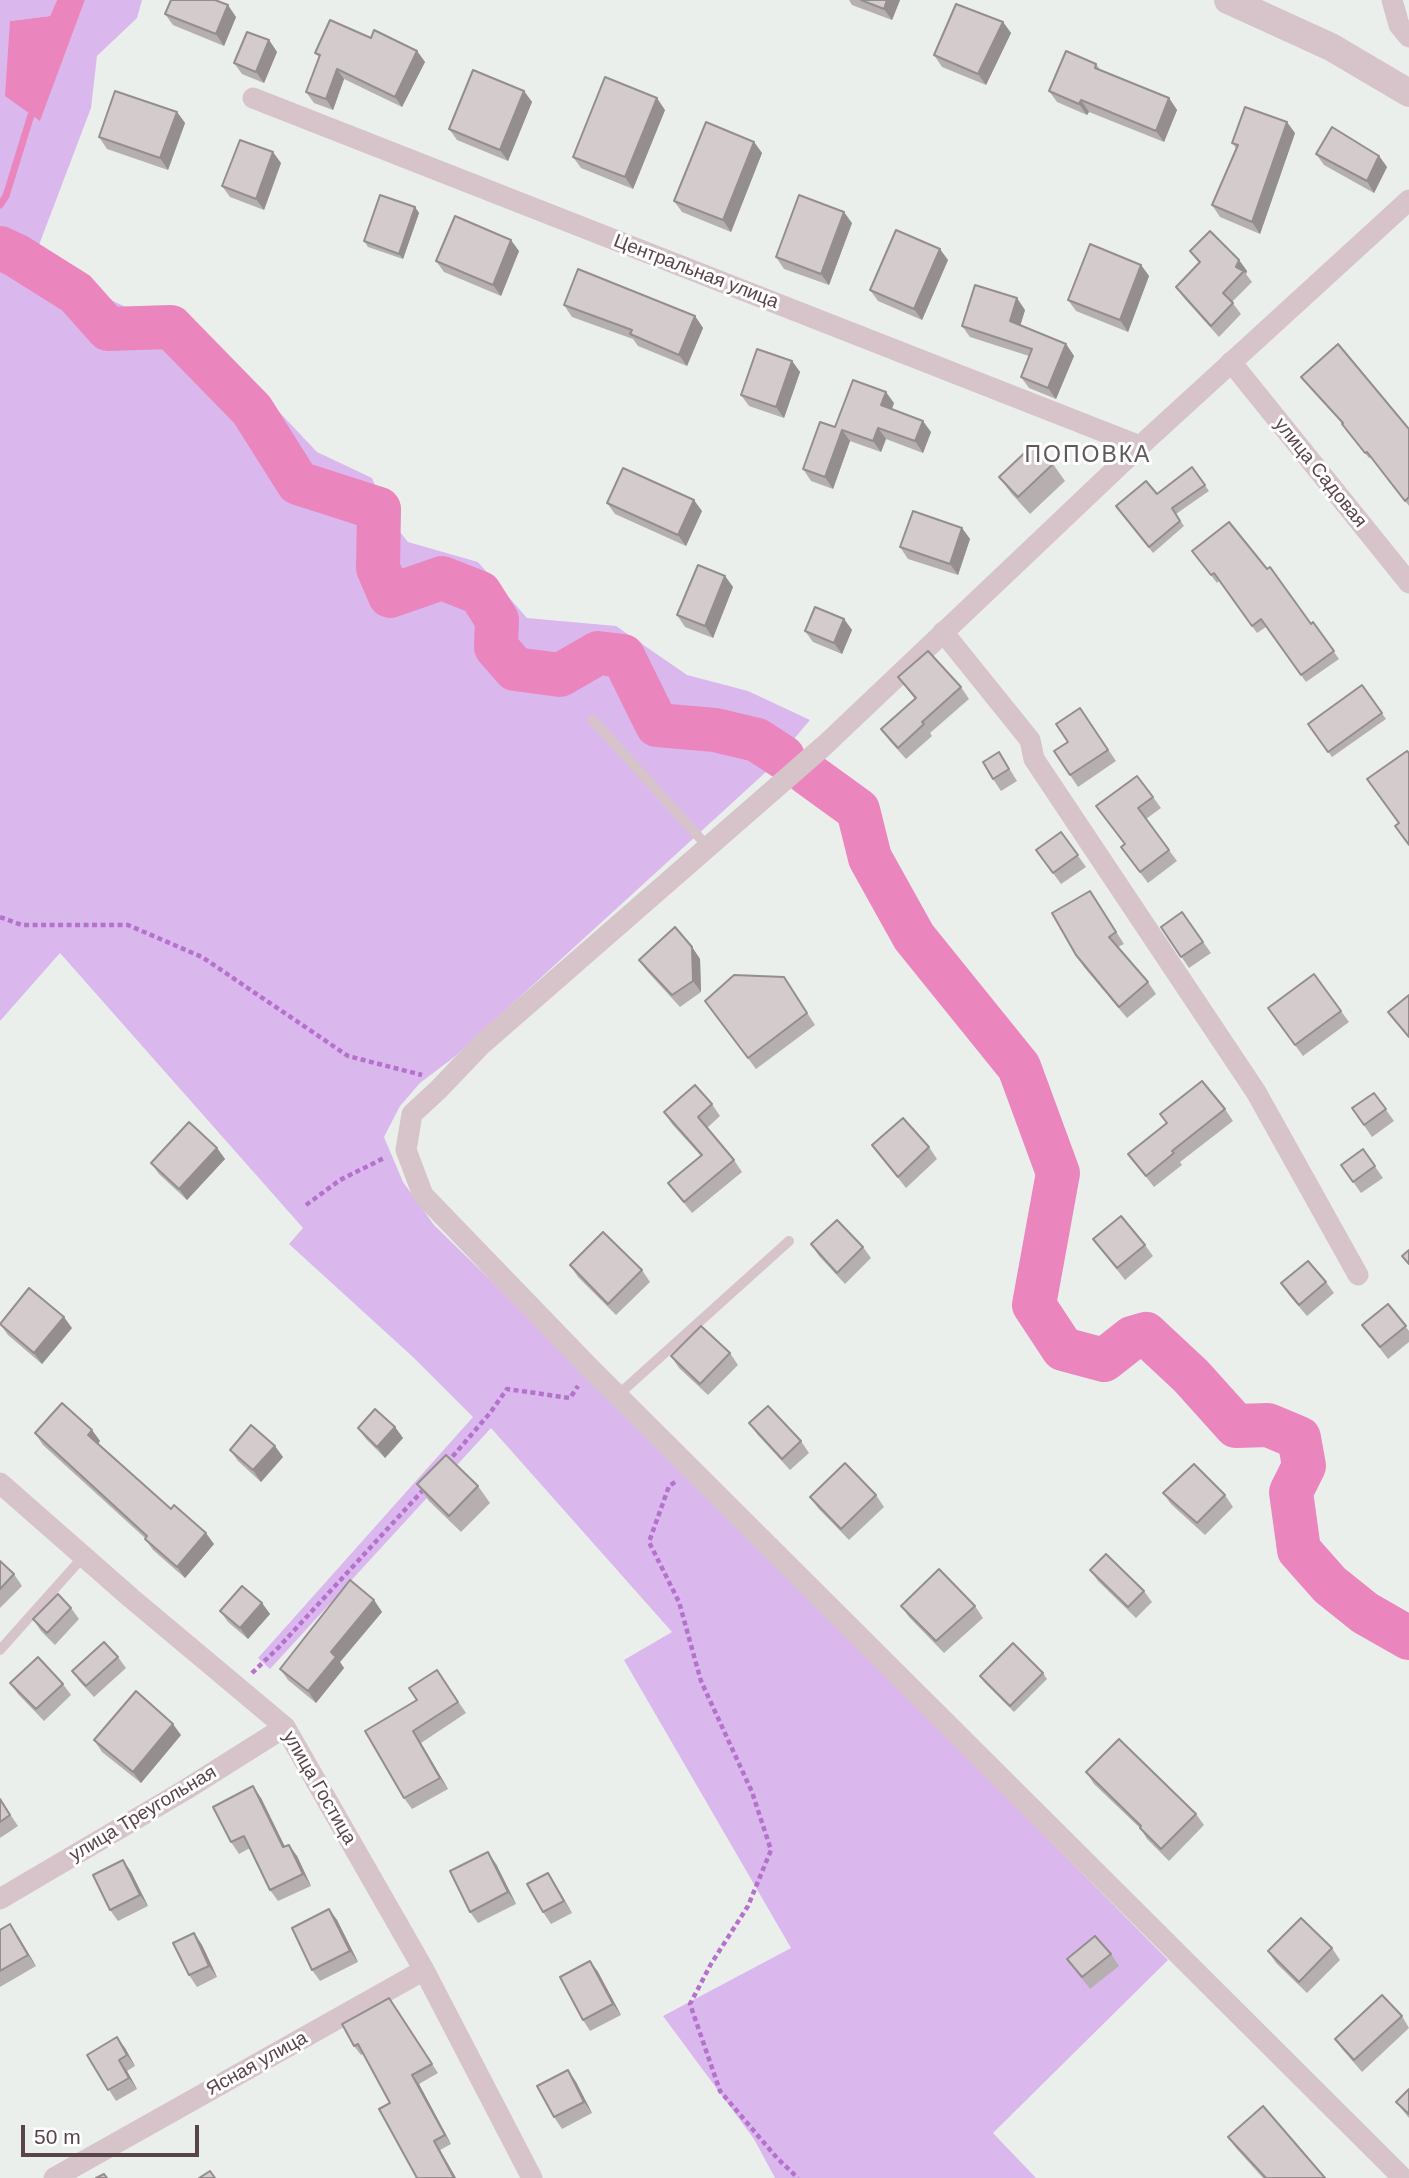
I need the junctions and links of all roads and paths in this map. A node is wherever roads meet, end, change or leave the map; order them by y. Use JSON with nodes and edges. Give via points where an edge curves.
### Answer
{"nodes":[{"id":1,"x":1228,"y":0,"type":"edge"},
{"id":2,"x":1392,"y":0,"type":"edge"},
{"id":3,"x":1409,"y":37,"type":"edge"},
{"id":4,"x":1409,"y":93,"type":"edge"},
{"id":5,"x":253,"y":98,"type":"dead end"},
{"id":6,"x":1409,"y":200,"type":"edge"},
{"id":7,"x":1231,"y":362,"type":"junction"},
{"id":8,"x":1140,"y":446,"type":"junction"},
{"id":9,"x":1409,"y":583,"type":"edge"},
{"id":10,"x":943,"y":632,"type":"junction"},
{"id":11,"x":593,"y":720,"type":"dead end"},
{"id":12,"x":708,"y":848,"type":"junction"},
{"id":13,"x":0,"y":917,"type":"edge"},
{"id":14,"x":446,"y":1082,"type":"junction"},
{"id":15,"x":406,"y":1150,"type":"junction"},
{"id":16,"x":306,"y":1205,"type":"dead end"},
{"id":17,"x":789,"y":1241,"type":"dead end"},
{"id":18,"x":1358,"y":1275,"type":"dead end"},
{"id":19,"x":590,"y":1368,"type":"junction"},
{"id":20,"x":618,"y":1395,"type":"junction"},
{"id":21,"x":691,"y":1469,"type":"junction"},
{"id":22,"x":440,"y":1471,"type":"edge"},
{"id":23,"x":432,"y":1480,"type":"edge"},
{"id":24,"x":0,"y":1483,"type":"edge"},
{"id":25,"x":83,"y":1557,"type":"junction"},
{"id":26,"x":0,"y":1650,"type":"edge"},
{"id":27,"x":238,"y":1688,"type":"junction"},
{"id":28,"x":285,"y":1727,"type":"junction"},
{"id":29,"x":0,"y":1899,"type":"edge"},
{"id":30,"x":424,"y":1970,"type":"junction"},
{"id":31,"x":54,"y":2178,"type":"edge"},
{"id":32,"x":532,"y":2178,"type":"edge"},
{"id":33,"x":798,"y":2178,"type":"edge"},
{"id":34,"x":1402,"y":2178,"type":"edge"}],
"edges":[{"from":1,"to":4,"type":"street","via":[[1331,47]]},
{"from":2,"to":3,"type":"street","via":[[1399,25]]},
{"from":5,"to":8,"type":"street","name":"Центральная улица"},
{"from":6,"to":7,"type":"street"},
{"from":7,"to":8,"type":"street"},
{"from":7,"to":9,"type":"street","name":"улица Садовая"},
{"from":8,"to":10,"type":"street"},
{"from":10,"to":12,"type":"street"},
{"from":10,"to":18,"type":"street","via":[[1030,740],[1034,759],[1256,1092]]},
{"from":11,"to":12,"type":"lane"},
{"from":12,"to":14,"type":"street","via":[[481,1045]]},
{"from":13,"to":14,"type":"path","via":[[22,925],[128,925],[202,957],[348,1056]]},
{"from":14,"to":15,"type":"street","via":[[412,1114]]},
{"from":15,"to":16,"type":"path","via":[[341,1180]]},
{"from":15,"to":19,"type":"street","via":[[423,1195]]},
{"from":17,"to":20,"type":"lane"},
{"from":19,"to":20,"type":"street"},
{"from":19,"to":22,"type":"path","via":[[570,1398],[506,1390]]},
{"from":20,"to":21,"type":"street"},
{"from":21,"to":33,"type":"path","via":[[669,1486],[649,1542],[679,1602],[701,1681],[752,1792],[771,1850],[748,1906],[690,2004],[720,2091]]},
{"from":21,"to":34,"type":"street"},
{"from":23,"to":27,"type":"path"},
{"from":24,"to":25,"type":"street","name":"улица Гостица"},
{"from":25,"to":26,"type":"lane"},
{"from":25,"to":27,"type":"street","name":"улица Гостица"},
{"from":27,"to":28,"type":"street","name":"улица Гостица"},
{"from":28,"to":29,"type":"street","name":"улица Треугольная"},
{"from":28,"to":30,"type":"street","name":"улица Гостица"},
{"from":30,"to":31,"type":"street","name":"Ясная улица"},
{"from":30,"to":32,"type":"street","name":"улица Гостица"}]}
